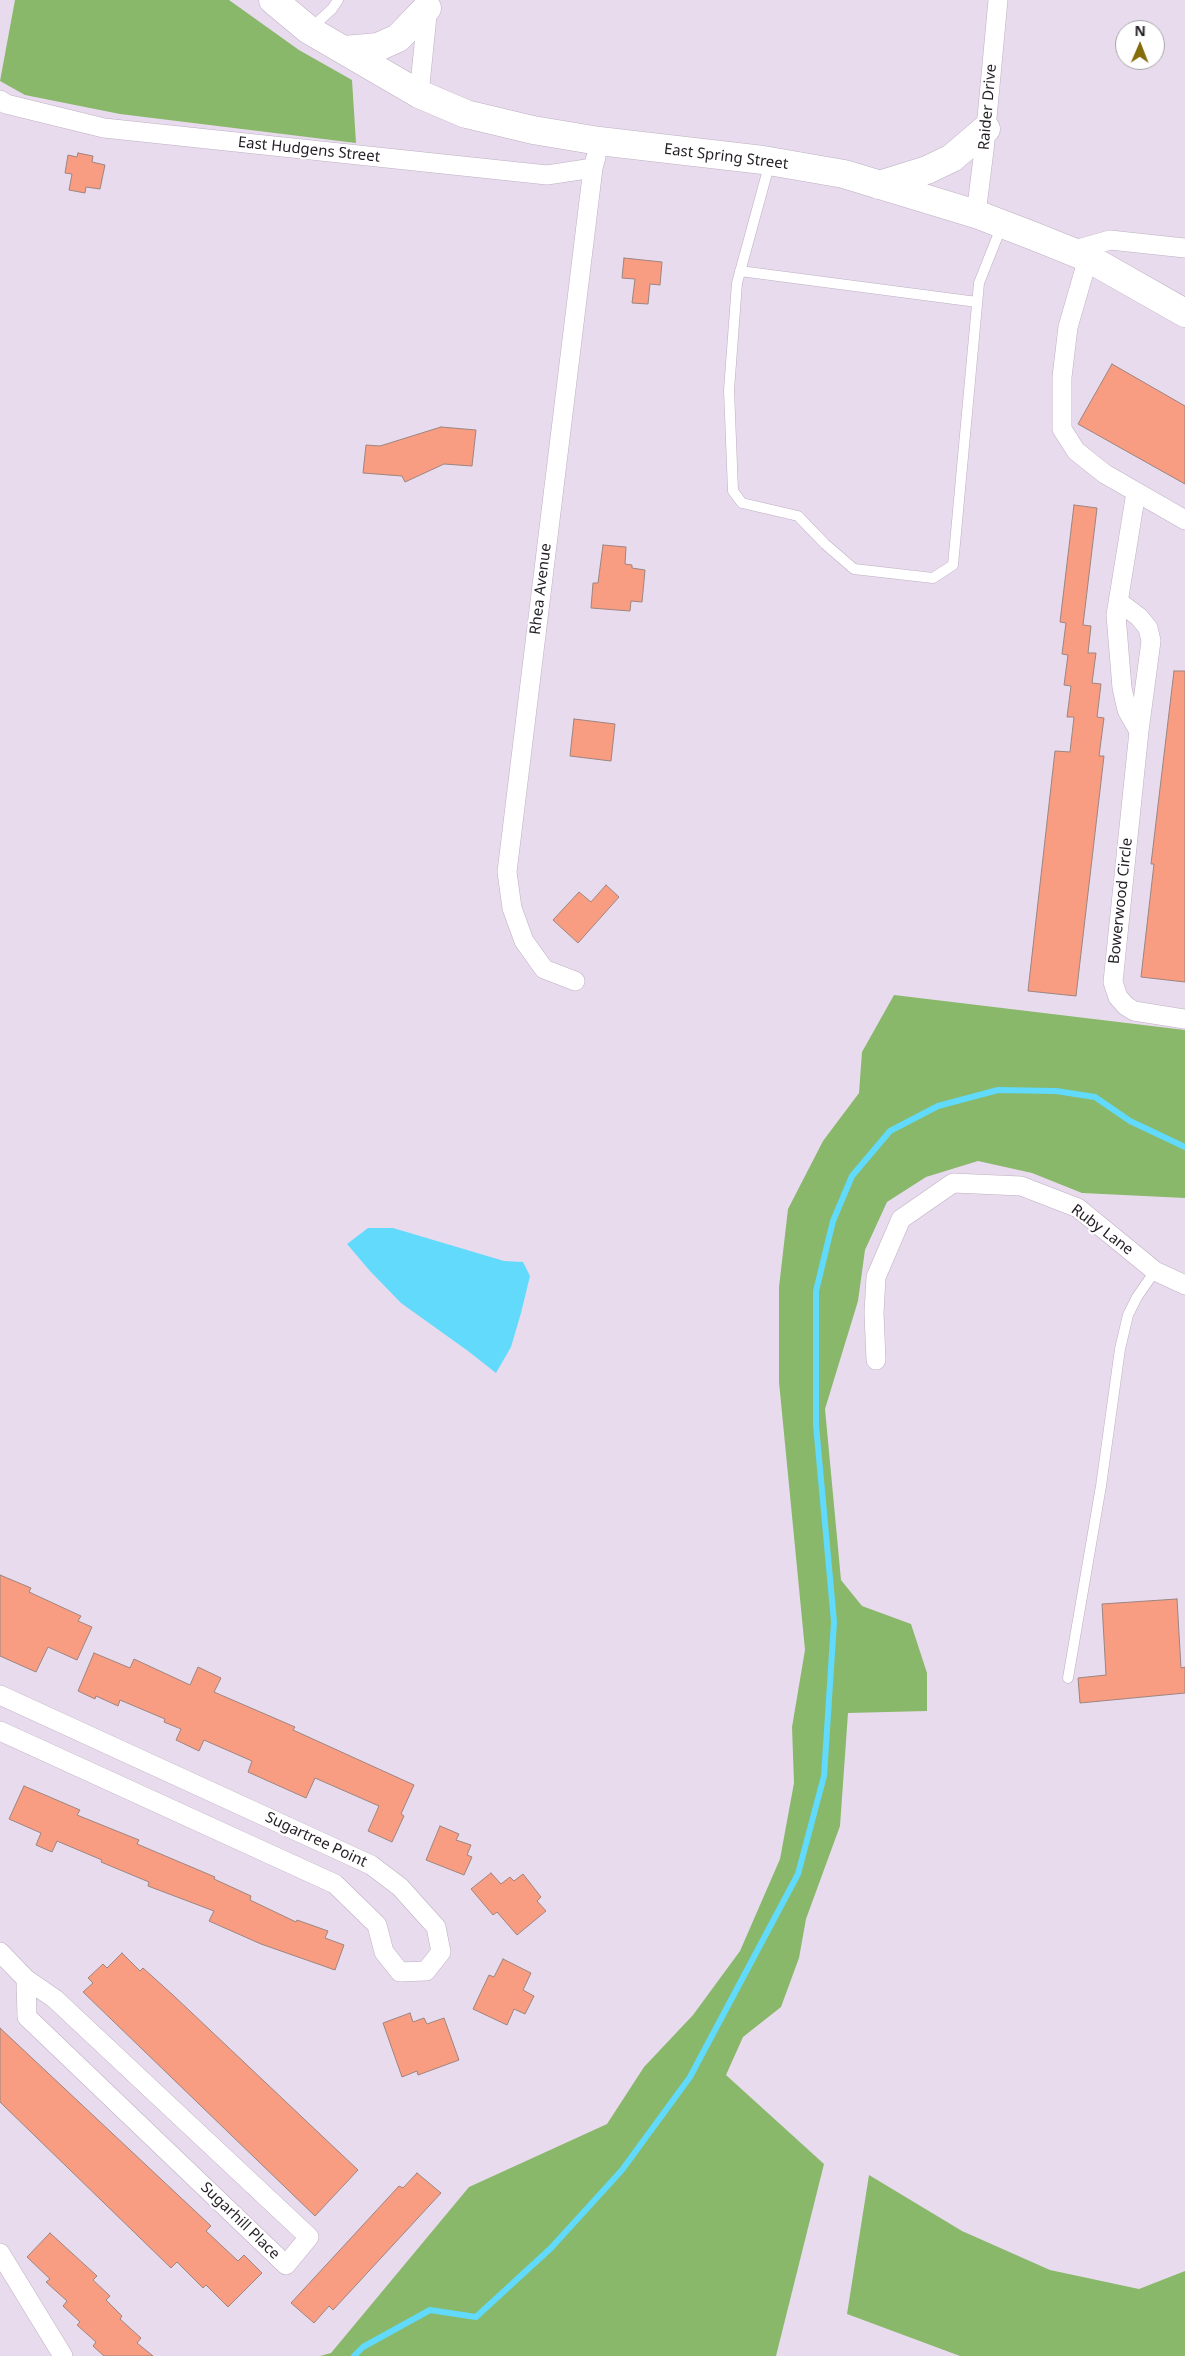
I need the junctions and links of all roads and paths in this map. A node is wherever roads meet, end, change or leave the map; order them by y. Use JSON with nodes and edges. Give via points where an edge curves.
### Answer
{"nodes":[{"id":1,"x":272,"y":0,"type":"edge"},
{"id":2,"x":338,"y":0,"type":"edge"},
{"id":3,"x":998,"y":0,"type":"edge"},
{"id":4,"x":428,"y":4,"type":"edge"},
{"id":5,"x":309,"y":30,"type":"junction"},
{"id":6,"x":344,"y":50,"type":"junction"},
{"id":7,"x":419,"y":94,"type":"junction"},
{"id":8,"x":0,"y":100,"type":"edge"},
{"id":9,"x":986,"y":129,"type":"junction"},
{"id":10,"x":599,"y":142,"type":"junction"},
{"id":11,"x":770,"y":161,"type":"junction"},
{"id":12,"x":593,"y":168,"type":"junction"},
{"id":13,"x":878,"y":184,"type":"junction"},
{"id":14,"x":976,"y":214,"type":"junction"},
{"id":15,"x":1002,"y":224,"type":"junction"},
{"id":16,"x":1185,"y":248,"type":"edge"},
{"id":17,"x":1079,"y":255,"type":"junction"},
{"id":18,"x":740,"y":271,"type":"junction"},
{"id":19,"x":977,"y":302,"type":"junction"},
{"id":20,"x":1185,"y":313,"type":"edge"},
{"id":21,"x":1136,"y":492,"type":"junction"},
{"id":22,"x":1185,"y":520,"type":"edge"},
{"id":23,"x":1119,"y":602,"type":"junction"},
{"id":24,"x":1139,"y":731,"type":"junction"},
{"id":25,"x":575,"y":981,"type":"dead end"},
{"id":26,"x":1185,"y":1018,"type":"edge"},
{"id":27,"x":1155,"y":1271,"type":"junction"},
{"id":28,"x":1185,"y":1285,"type":"edge"},
{"id":29,"x":876,"y":1360,"type":"dead end"},
{"id":30,"x":1068,"y":1678,"type":"dead end"},
{"id":31,"x":0,"y":1695,"type":"edge"},
{"id":32,"x":0,"y":1731,"type":"edge"},
{"id":33,"x":0,"y":1952,"type":"edge"},
{"id":34,"x":26,"y":1979,"type":"junction"},
{"id":35,"x":0,"y":2253,"type":"edge"},
{"id":36,"x":63,"y":2356,"type":"edge"}],
"edges":[{"from":1,"to":5,"type":"main road","name":"East Spring Street"},
{"from":2,"to":5,"type":"lane"},
{"from":3,"to":9,"type":"street","name":"Raider Drive"},
{"from":4,"to":6,"type":"main road","via":[[398,38],[378,47]]},
{"from":4,"to":7,"type":"street"},
{"from":5,"to":6,"type":"main road","name":"East Spring Street"},
{"from":6,"to":7,"type":"main road","name":"East Spring Street"},
{"from":7,"to":10,"type":"main road","name":"East Spring Street","via":[[466,114]]},
{"from":8,"to":12,"type":"street","name":"East Hudgens Street","via":[[114,129],[547,175]]},
{"from":9,"to":13,"type":"main road","via":[[952,158],[927,170]]},
{"from":9,"to":14,"type":"street","name":"Raider Drive"},
{"from":10,"to":11,"type":"main road","name":"East Spring Street"},
{"from":10,"to":12,"type":"street"},
{"from":11,"to":13,"type":"main road","name":"East Spring Street","via":[[844,174]]},
{"from":11,"to":18,"type":"lane"},
{"from":12,"to":25,"type":"street","name":"Rhea Avenue","via":[[507,872],[512,908],[524,942],[544,969]]},
{"from":13,"to":14,"type":"main road","name":"East Spring Street"},
{"from":14,"to":15,"type":"main road","name":"East Spring Street"},
{"from":15,"to":17,"type":"main road","name":"East Spring Street"},
{"from":15,"to":19,"type":"lane","via":[[978,283]]},
{"from":16,"to":17,"type":"street","via":[[1110,240]]},
{"from":17,"to":20,"type":"main road","name":"East Spring Street"},
{"from":17,"to":21,"type":"street","via":[[1062,377],[1062,429],[1076,451],[1105,474]]},
{"from":18,"to":19,"type":"lane"},
{"from":18,"to":19,"type":"lane","via":[[729,390],[733,491],[742,503],[798,516],[854,569],[933,578],[953,565]]},
{"from":21,"to":22,"type":"street"},
{"from":21,"to":23,"type":"street"},
{"from":23,"to":24,"type":"street","via":[[1116,615],[1122,688],[1127,710]]},
{"from":23,"to":24,"type":"street","name":"Bowerwood Circle","via":[[1139,617],[1148,628],[1151,641]]},
{"from":24,"to":26,"type":"street","name":"Bowerwood Circle","via":[[1113,982],[1118,997],[1134,1011]]},
{"from":27,"to":28,"type":"street","name":"Ruby Lane"},
{"from":27,"to":29,"type":"street","name":"Ruby Lane","via":[[1078,1208],[1020,1186],[953,1183],[901,1219],[876,1277]]},
{"from":27,"to":30,"type":"lane","via":[[1136,1297],[1120,1349],[1101,1486]]},
{"from":31,"to":32,"type":"street","name":"Sugartree Point","via":[[371,1865],[400,1888],[436,1927],[441,1952],[426,1971],[400,1972],[384,1952],[376,1924],[335,1884]]},
{"from":33,"to":34,"type":"street","name":"Sugarhill Place"},
{"from":34,"to":34,"type":"street","name":"Sugarhill Place","via":[[27,2016],[286,2265],[309,2237],[55,1999]]},
{"from":35,"to":36,"type":"street"}]}
